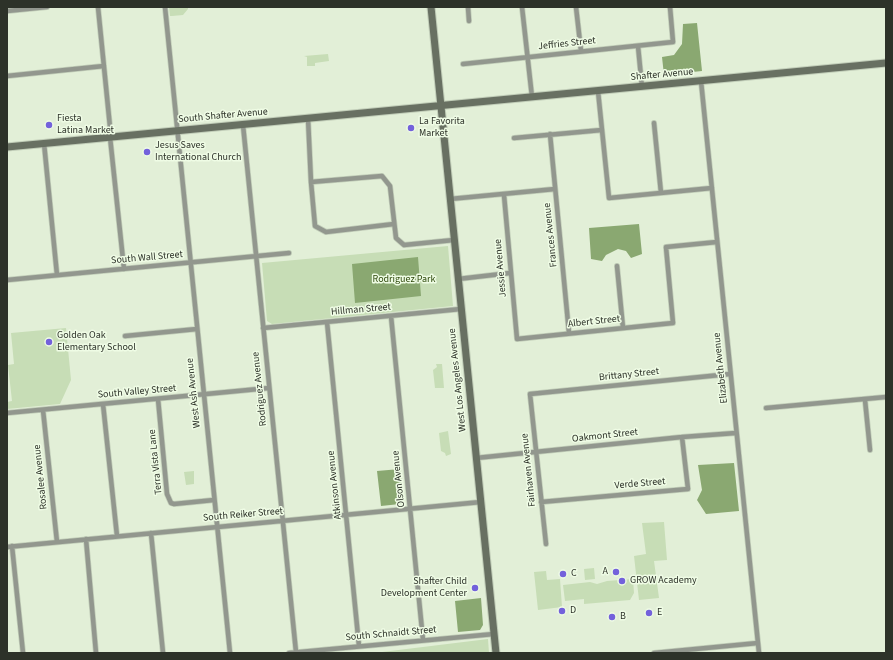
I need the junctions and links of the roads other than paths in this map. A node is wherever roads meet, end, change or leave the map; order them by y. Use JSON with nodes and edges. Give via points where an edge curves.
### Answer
{"nodes":[{"id":1,"x":47,"y":7,"type":"edge"},
{"id":2,"x":98,"y":7,"type":"edge"},
{"id":3,"x":165,"y":7,"type":"edge"},
{"id":4,"x":431,"y":7,"type":"edge"},
{"id":5,"x":468,"y":7,"type":"edge"},
{"id":6,"x":522,"y":7,"type":"edge"},
{"id":7,"x":576,"y":7,"type":"edge"},
{"id":8,"x":670,"y":7,"type":"edge"},
{"id":9,"x":7,"y":11,"type":"edge"},
{"id":10,"x":469,"y":21,"type":"dead end"},
{"id":11,"x":638,"y":46,"type":"junction"},
{"id":12,"x":581,"y":51,"type":"junction"},
{"id":13,"x":527,"y":57,"type":"junction"},
{"id":14,"x":463,"y":64,"type":"dead end"},
{"id":15,"x":886,"y":64,"type":"edge"},
{"id":16,"x":104,"y":66,"type":"junction"},
{"id":17,"x":7,"y":76,"type":"edge"},
{"id":18,"x":701,"y":81,"type":"junction"},
{"id":19,"x":642,"y":86,"type":"junction"},
{"id":20,"x":598,"y":91,"type":"junction"},
{"id":21,"x":532,"y":97,"type":"junction"},
{"id":22,"x":441,"y":106,"type":"junction"},
{"id":23,"x":308,"y":118,"type":"junction"},
{"id":24,"x":654,"y":123,"type":"dead end"},
{"id":25,"x":243,"y":125,"type":"junction"},
{"id":26,"x":602,"y":130,"type":"junction"},
{"id":27,"x":177,"y":131,"type":"junction"},
{"id":28,"x":550,"y":134,"type":"junction"},
{"id":29,"x":111,"y":137,"type":"junction"},
{"id":30,"x":514,"y":138,"type":"dead end"},
{"id":31,"x":44,"y":143,"type":"junction"},
{"id":32,"x":7,"y":147,"type":"edge"},
{"id":33,"x":311,"y":182,"type":"junction"},
{"id":34,"x":712,"y":188,"type":"junction"},
{"id":35,"x":555,"y":189,"type":"junction"},
{"id":36,"x":661,"y":193,"type":"junction"},
{"id":37,"x":504,"y":195,"type":"junction"},
{"id":38,"x":450,"y":199,"type":"junction"},
{"id":39,"x":394,"y":224,"type":"junction"},
{"id":40,"x":454,"y":240,"type":"junction"},
{"id":41,"x":717,"y":242,"type":"junction"},
{"id":42,"x":289,"y":253,"type":"dead end"},
{"id":43,"x":256,"y":256,"type":"junction"},
{"id":44,"x":190,"y":263,"type":"junction"},
{"id":45,"x":617,"y":266,"type":"dead end"},
{"id":46,"x":124,"y":269,"type":"junction"},
{"id":47,"x":510,"y":273,"type":"junction"},
{"id":48,"x":58,"y":275,"type":"junction"},
{"id":49,"x":458,"y":279,"type":"junction"},
{"id":50,"x":7,"y":280,"type":"edge"},
{"id":51,"x":461,"y":309,"type":"junction"},
{"id":52,"x":391,"y":316,"type":"junction"},
{"id":53,"x":327,"y":322,"type":"junction"},
{"id":54,"x":263,"y":328,"type":"junction"},
{"id":55,"x":623,"y":328,"type":"junction"},
{"id":56,"x":197,"y":329,"type":"junction"},
{"id":57,"x":569,"y":333,"type":"junction"},
{"id":58,"x":125,"y":336,"type":"dead end"},
{"id":59,"x":517,"y":339,"type":"joint"},
{"id":60,"x":730,"y":374,"type":"junction"},
{"id":61,"x":269,"y":388,"type":"junction"},
{"id":62,"x":530,"y":394,"type":"joint"},
{"id":63,"x":203,"y":395,"type":"junction"},
{"id":64,"x":886,"y":397,"type":"edge"},
{"id":65,"x":158,"y":399,"type":"junction"},
{"id":66,"x":865,"y":400,"type":"junction"},
{"id":67,"x":103,"y":404,"type":"junction"},
{"id":68,"x":766,"y":408,"type":"dead end"},
{"id":69,"x":43,"y":410,"type":"junction"},
{"id":70,"x":7,"y":413,"type":"edge"},
{"id":71,"x":736,"y":433,"type":"junction"},
{"id":72,"x":682,"y":437,"type":"junction"},
{"id":73,"x":870,"y":450,"type":"dead end"},
{"id":74,"x":536,"y":452,"type":"junction"},
{"id":75,"x":476,"y":458,"type":"junction"},
{"id":76,"x":214,"y":500,"type":"junction"},
{"id":77,"x":481,"y":502,"type":"junction"},
{"id":78,"x":541,"y":502,"type":"junction"},
{"id":79,"x":411,"y":508,"type":"junction"},
{"id":80,"x":347,"y":514,"type":"junction"},
{"id":81,"x":283,"y":520,"type":"junction"},
{"id":82,"x":217,"y":527,"type":"junction"},
{"id":83,"x":151,"y":533,"type":"junction"},
{"id":84,"x":117,"y":536,"type":"junction"},
{"id":85,"x":86,"y":539,"type":"junction"},
{"id":86,"x":57,"y":542,"type":"junction"},
{"id":87,"x":546,"y":544,"type":"dead end"},
{"id":88,"x":10,"y":546,"type":"edge"},
{"id":89,"x":494,"y":634,"type":"junction"},
{"id":90,"x":423,"y":640,"type":"junction"},
{"id":91,"x":758,"y":643,"type":"junction"},
{"id":92,"x":359,"y":646,"type":"junction"},
{"id":93,"x":296,"y":652,"type":"edge"},
{"id":94,"x":23,"y":653,"type":"edge"},
{"id":95,"x":96,"y":653,"type":"edge"},
{"id":96,"x":163,"y":653,"type":"edge"},
{"id":97,"x":230,"y":653,"type":"edge"},
{"id":98,"x":289,"y":653,"type":"edge"},
{"id":99,"x":496,"y":653,"type":"edge"},
{"id":100,"x":654,"y":653,"type":"edge"},
{"id":101,"x":759,"y":653,"type":"edge"}],
"edges":[{"from":1,"to":9,"type":"street"},
{"from":2,"to":16,"type":"street"},
{"from":3,"to":27,"type":"street","name":"West Ash Avenue"},
{"from":4,"to":22,"type":"main road","name":"West Los Angeles Avenue"},
{"from":5,"to":10,"type":"street"},
{"from":6,"to":13,"type":"street"},
{"from":7,"to":12,"type":"street"},
{"from":8,"to":11,"type":"street","name":"Jeffries Street","via":[[673,42]]},
{"from":11,"to":12,"type":"street","name":"Jeffries Street"},
{"from":11,"to":19,"type":"street"},
{"from":12,"to":13,"type":"street","name":"Jeffries Street"},
{"from":13,"to":14,"type":"street","name":"Jeffries Street"},
{"from":13,"to":21,"type":"street"},
{"from":15,"to":18,"type":"main road","name":"Shafter Avenue"},
{"from":16,"to":17,"type":"street"},
{"from":16,"to":29,"type":"street"},
{"from":18,"to":19,"type":"main road","name":"Shafter Avenue"},
{"from":18,"to":34,"type":"street","name":"Elizabeth Avenue"},
{"from":19,"to":20,"type":"main road","name":"Shafter Avenue"},
{"from":20,"to":21,"type":"main road","name":"Shafter Avenue"},
{"from":20,"to":26,"type":"street"},
{"from":21,"to":22,"type":"main road","name":"Shafter Avenue"},
{"from":22,"to":23,"type":"main road","name":"South Shafter Avenue"},
{"from":22,"to":38,"type":"main road","name":"West Los Angeles Avenue"},
{"from":23,"to":25,"type":"main road","name":"South Shafter Avenue"},
{"from":23,"to":33,"type":"street"},
{"from":24,"to":36,"type":"street"},
{"from":25,"to":27,"type":"main road","name":"South Shafter Avenue"},
{"from":25,"to":43,"type":"street","name":"Rodriguez Avenue"},
{"from":26,"to":28,"type":"street"},
{"from":26,"to":36,"type":"street","via":[[608,198]]},
{"from":27,"to":29,"type":"main road","name":"South Shafter Avenue"},
{"from":27,"to":44,"type":"street","name":"West Ash Avenue"},
{"from":28,"to":30,"type":"street"},
{"from":28,"to":35,"type":"street","name":"Frances Avenue"},
{"from":29,"to":31,"type":"main road","name":"South Shafter Avenue"},
{"from":29,"to":46,"type":"street"},
{"from":31,"to":32,"type":"main road","name":"South Shafter Avenue"},
{"from":31,"to":48,"type":"street"},
{"from":33,"to":39,"type":"street","via":[[382,176],[390,186]]},
{"from":33,"to":39,"type":"street","via":[[315,226],[326,232]]},
{"from":34,"to":36,"type":"street"},
{"from":34,"to":41,"type":"street","name":"Elizabeth Avenue"},
{"from":35,"to":37,"type":"street"},
{"from":35,"to":57,"type":"street","name":"Frances Avenue"},
{"from":37,"to":38,"type":"street"},
{"from":37,"to":47,"type":"street","name":"Jessie Avenue"},
{"from":38,"to":40,"type":"main road","name":"West Los Angeles Avenue"},
{"from":39,"to":40,"type":"street","via":[[396,238],[404,245]]},
{"from":40,"to":49,"type":"main road","name":"West Los Angeles Avenue"},
{"from":41,"to":55,"type":"street","name":"Albert Street","via":[[666,247],[673,323]]},
{"from":41,"to":60,"type":"street","name":"Elizabeth Avenue"},
{"from":42,"to":43,"type":"street","name":"South Wall Street"},
{"from":43,"to":44,"type":"street","name":"South Wall Street"},
{"from":43,"to":54,"type":"street","name":"Rodriguez Avenue"},
{"from":44,"to":46,"type":"street","name":"South Wall Street"},
{"from":44,"to":56,"type":"street","name":"West Ash Avenue"},
{"from":45,"to":55,"type":"street"},
{"from":46,"to":48,"type":"street","name":"South Wall Street"},
{"from":47,"to":49,"type":"street"},
{"from":47,"to":59,"type":"street","name":"Jessie Avenue"},
{"from":48,"to":50,"type":"street","name":"South Wall Street"},
{"from":49,"to":51,"type":"main road","name":"West Los Angeles Avenue"},
{"from":51,"to":52,"type":"street","name":"Hillman Street"},
{"from":51,"to":75,"type":"main road","name":"West Los Angeles Avenue"},
{"from":52,"to":53,"type":"street","name":"Hillman Street"},
{"from":52,"to":79,"type":"street","name":"Olson Avenue"},
{"from":53,"to":54,"type":"street","name":"Hillman Street"},
{"from":53,"to":80,"type":"street","name":"Atkinson Avenue"},
{"from":54,"to":61,"type":"street","name":"Rodriguez Avenue"},
{"from":55,"to":57,"type":"street","name":"Albert Street"},
{"from":56,"to":58,"type":"street"},
{"from":56,"to":63,"type":"street","name":"West Ash Avenue"},
{"from":57,"to":59,"type":"street","name":"Albert Street"},
{"from":60,"to":62,"type":"street","name":"Brittany Street"},
{"from":60,"to":71,"type":"street","name":"Elizabeth Avenue"},
{"from":61,"to":63,"type":"street","name":"South Valley Street"},
{"from":61,"to":81,"type":"street","name":"Rodriguez Avenue"},
{"from":62,"to":74,"type":"street","name":"Fairhaven Avenue"},
{"from":63,"to":65,"type":"street","name":"South Valley Street"},
{"from":63,"to":76,"type":"street","name":"West Ash Avenue"},
{"from":64,"to":66,"type":"street"},
{"from":65,"to":67,"type":"street","name":"South Valley Street"},
{"from":65,"to":76,"type":"street","name":"Terra Vista Lane","via":[[167,494],[171,503]]},
{"from":66,"to":68,"type":"street"},
{"from":66,"to":73,"type":"street"},
{"from":67,"to":69,"type":"street","name":"South Valley Street"},
{"from":67,"to":84,"type":"street"},
{"from":69,"to":70,"type":"street","name":"South Valley Street"},
{"from":69,"to":86,"type":"street","name":"Rosalee Avenue"},
{"from":71,"to":72,"type":"street","name":"Oakmont Street"},
{"from":71,"to":91,"type":"street","name":"Elizabeth Avenue"},
{"from":72,"to":74,"type":"street","name":"Oakmont Street"},
{"from":72,"to":78,"type":"street","name":"Verde Street","via":[[688,489]]},
{"from":74,"to":75,"type":"street","name":"Oakmont Street"},
{"from":74,"to":78,"type":"street","name":"Fairhaven Avenue"},
{"from":75,"to":77,"type":"main road","name":"West Los Angeles Avenue"},
{"from":76,"to":82,"type":"street","name":"West Ash Avenue"},
{"from":77,"to":79,"type":"street","name":"South Reiker Street"},
{"from":77,"to":89,"type":"main road","name":"West Los Angeles Avenue"},
{"from":78,"to":87,"type":"street","name":"Fairhaven Avenue"},
{"from":79,"to":80,"type":"street","name":"South Reiker Street"},
{"from":79,"to":90,"type":"street","name":"Olson Avenue"},
{"from":80,"to":81,"type":"street","name":"South Reiker Street"},
{"from":80,"to":92,"type":"street","name":"Atkinson Avenue"},
{"from":81,"to":82,"type":"street","name":"South Reiker Street"},
{"from":81,"to":93,"type":"street","name":"Rodriguez Avenue"},
{"from":82,"to":83,"type":"street","name":"South Reiker Street"},
{"from":82,"to":97,"type":"street","name":"West Ash Avenue"},
{"from":83,"to":84,"type":"street","name":"South Reiker Street"},
{"from":83,"to":96,"type":"street"},
{"from":84,"to":85,"type":"street","name":"South Reiker Street"},
{"from":85,"to":86,"type":"street","name":"South Reiker Street"},
{"from":85,"to":95,"type":"street"},
{"from":86,"to":88,"type":"street","name":"South Reiker Street"},
{"from":88,"to":94,"type":"street"},
{"from":89,"to":90,"type":"street","name":"South Schnaidt Street"},
{"from":89,"to":99,"type":"main road","name":"West Los Angeles Avenue"},
{"from":90,"to":92,"type":"street","name":"South Schnaidt Street"},
{"from":91,"to":100,"type":"street"},
{"from":91,"to":101,"type":"street","name":"Elizabeth Avenue"},
{"from":92,"to":93,"type":"street","name":"South Schnaidt Street"},
{"from":93,"to":98,"type":"street","name":"South Schnaidt Street"}]}
